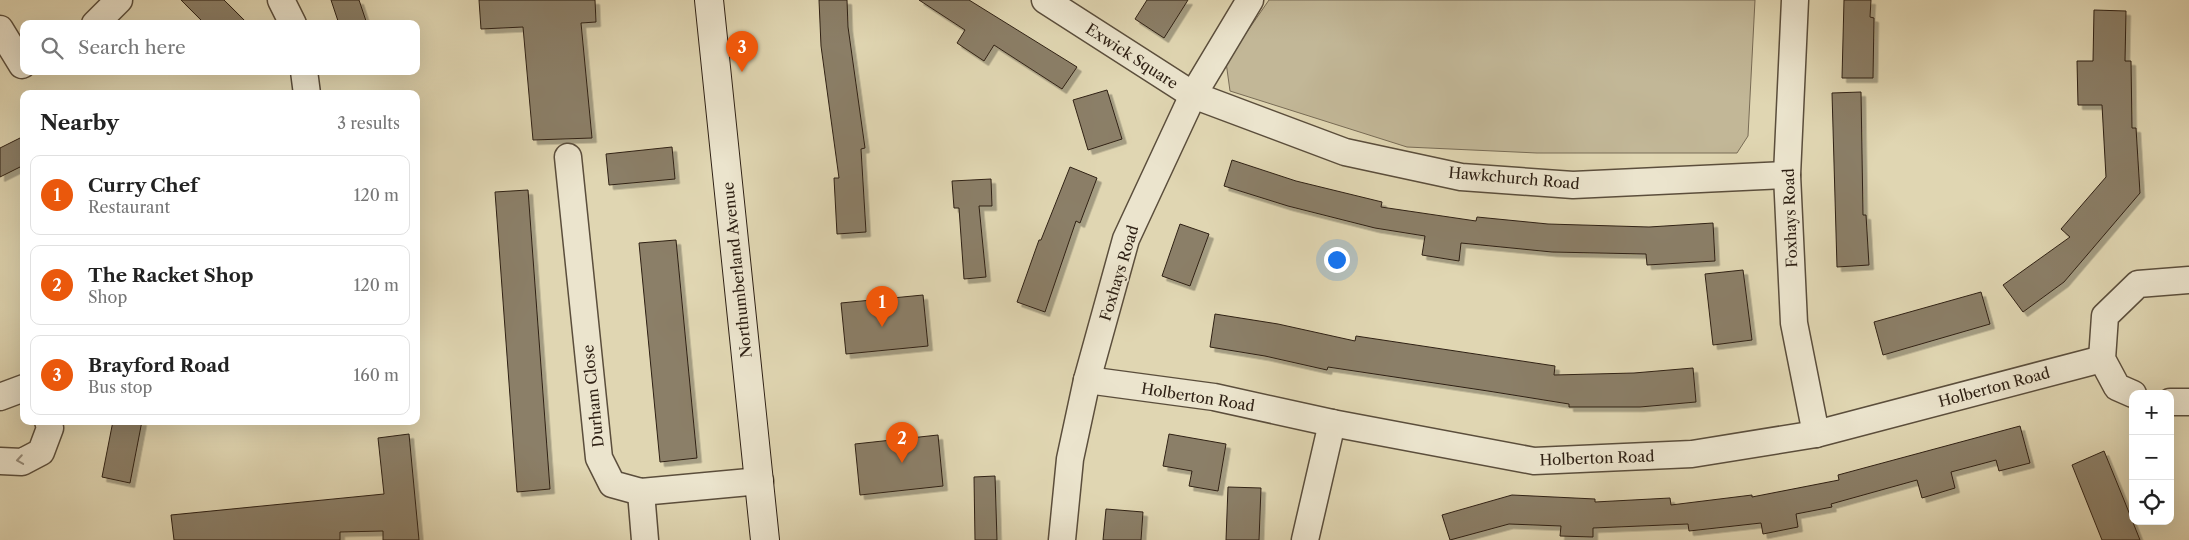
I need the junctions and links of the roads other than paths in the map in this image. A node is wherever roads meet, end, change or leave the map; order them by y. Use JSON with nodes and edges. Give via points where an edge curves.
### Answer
{"nodes":[{"id":1,"x":119,"y":0,"type":"edge"},
{"id":2,"x":281,"y":0,"type":"edge"},
{"id":3,"x":709,"y":0,"type":"edge"},
{"id":4,"x":1045,"y":0,"type":"edge"},
{"id":5,"x":1250,"y":0,"type":"edge"},
{"id":6,"x":1795,"y":0,"type":"edge"},
{"id":7,"x":99,"y":20,"type":"edge"},
{"id":8,"x":290,"y":20,"type":"edge"},
{"id":9,"x":0,"y":29,"type":"edge"},
{"id":10,"x":15,"y":66,"type":"edge"},
{"id":11,"x":305,"y":75,"type":"edge"},
{"id":12,"x":306,"y":90,"type":"edge"},
{"id":13,"x":1193,"y":96,"type":"junction"},
{"id":14,"x":568,"y":157,"type":"dead end"},
{"id":15,"x":1787,"y":175,"type":"junction"},
{"id":16,"x":2189,"y":280,"type":"edge"},
{"id":17,"x":2102,"y":359,"type":"junction"},
{"id":18,"x":1087,"y":380,"type":"junction"},
{"id":19,"x":20,"y":390,"type":"edge"},
{"id":20,"x":2129,"y":392,"type":"edge"},
{"id":21,"x":0,"y":397,"type":"edge"},
{"id":22,"x":2174,"y":402,"type":"edge"},
{"id":23,"x":2189,"y":402,"type":"edge"},
{"id":24,"x":1332,"y":423,"type":"junction"},
{"id":25,"x":49,"y":425,"type":"edge"},
{"id":26,"x":1816,"y":434,"type":"junction"},
{"id":27,"x":0,"y":461,"type":"edge"},
{"id":28,"x":760,"y":481,"type":"junction"},
{"id":29,"x":641,"y":492,"type":"junction"},
{"id":30,"x":645,"y":540,"type":"edge"},
{"id":31,"x":765,"y":540,"type":"edge"},
{"id":32,"x":1062,"y":540,"type":"edge"},
{"id":33,"x":1305,"y":540,"type":"edge"}],
"edges":[{"from":1,"to":7,"type":"street"},
{"from":2,"to":8,"type":"street"},
{"from":3,"to":28,"type":"street","name":"Northumberland Avenue"},
{"from":4,"to":13,"type":"street","name":"Exwick Square"},
{"from":5,"to":13,"type":"street","name":"Foxhays Road"},
{"from":6,"to":15,"type":"street","name":"Foxhays Road"},
{"from":9,"to":10,"type":"street"},
{"from":11,"to":12,"type":"street"},
{"from":13,"to":15,"type":"street","name":"Hawkchurch Road","via":[[1345,152],[1461,176],[1573,185]]},
{"from":13,"to":18,"type":"street","name":"Foxhays Road","via":[[1126,239]]},
{"from":14,"to":29,"type":"street","name":"Durham Close","via":[[599,458],[612,484]]},
{"from":15,"to":26,"type":"street","name":"Foxhays Road","via":[[1794,323]]},
{"from":16,"to":17,"type":"street","via":[[2138,284],[2105,316]]},
{"from":17,"to":20,"type":"street","via":[[2117,386]]},
{"from":17,"to":26,"type":"street","name":"Holberton Road"},
{"from":18,"to":24,"type":"street","name":"Holberton Road","via":[[1214,397]]},
{"from":18,"to":32,"type":"street","name":"Foxhays Road","via":[[1070,459]]},
{"from":19,"to":21,"type":"street"},
{"from":22,"to":23,"type":"street"},
{"from":24,"to":26,"type":"street","name":"Holberton Road","via":[[1534,461],[1692,454]]},
{"from":24,"to":33,"type":"street"},
{"from":25,"to":27,"type":"street","one_way":true,"via":[[41,452],[22,462]]},
{"from":28,"to":29,"type":"street","name":"Durham Close"},
{"from":28,"to":31,"type":"street","name":"Northumberland Avenue"},
{"from":29,"to":30,"type":"street"}]}
